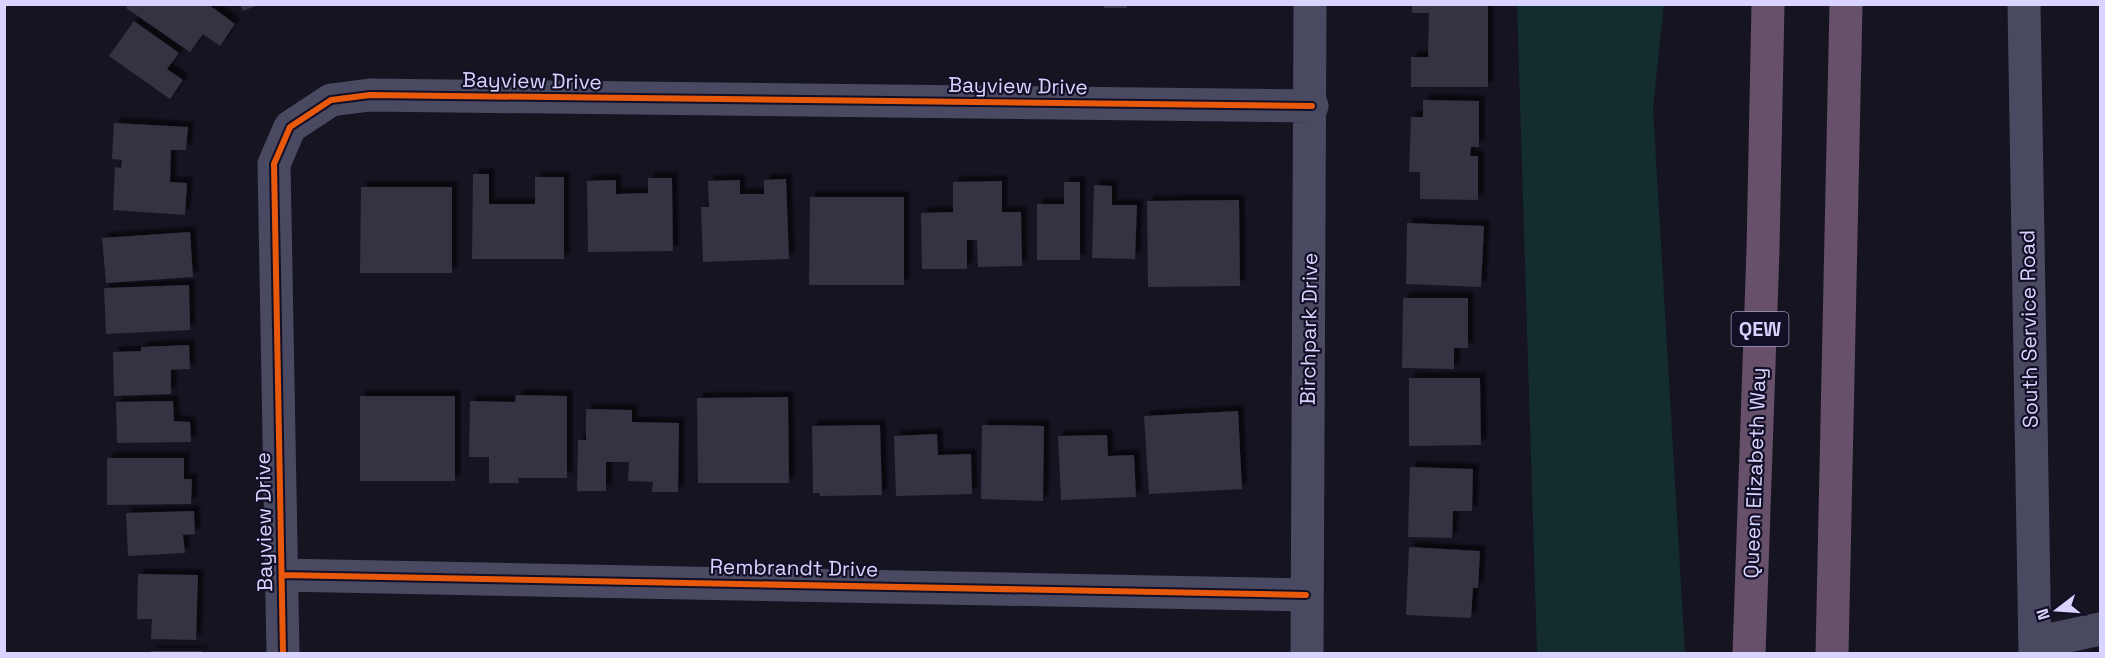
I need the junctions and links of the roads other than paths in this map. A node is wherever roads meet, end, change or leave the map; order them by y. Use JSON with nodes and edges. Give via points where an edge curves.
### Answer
{"nodes":[{"id":1,"x":1310,"y":4,"type":"edge"},
{"id":2,"x":1768,"y":4,"type":"edge"},
{"id":3,"x":1846,"y":4,"type":"edge"},
{"id":4,"x":2024,"y":4,"type":"edge"},
{"id":5,"x":1312,"y":106,"type":"junction"},
{"id":6,"x":282,"y":575,"type":"junction"},
{"id":7,"x":1306,"y":595,"type":"junction"},
{"id":8,"x":2100,"y":629,"type":"edge"},
{"id":9,"x":2035,"y":648,"type":"edge"},
{"id":10,"x":283,"y":654,"type":"edge"},
{"id":11,"x":1307,"y":654,"type":"edge"},
{"id":12,"x":1749,"y":654,"type":"edge"},
{"id":13,"x":1832,"y":654,"type":"edge"}],
"edges":[{"from":1,"to":5,"type":"street","name":"Birchpark Drive"},
{"from":2,"to":12,"type":"highway","name":"Queen Elizabeth Way","number":"QEW"},
{"from":3,"to":13,"type":"highway"},
{"from":4,"to":9,"type":"street","name":"South Service Road"},
{"from":5,"to":6,"type":"street","name":"Bayview Drive","via":[[382,95],[331,100],[290,127],[274,164]]},
{"from":5,"to":7,"type":"street","name":"Birchpark Drive"},
{"from":6,"to":7,"type":"street","name":"Rembrandt Drive"},
{"from":6,"to":10,"type":"street","name":"Bayview Drive"},
{"from":7,"to":11,"type":"street","name":"Birchpark Drive"},
{"from":8,"to":9,"type":"street"}]}
